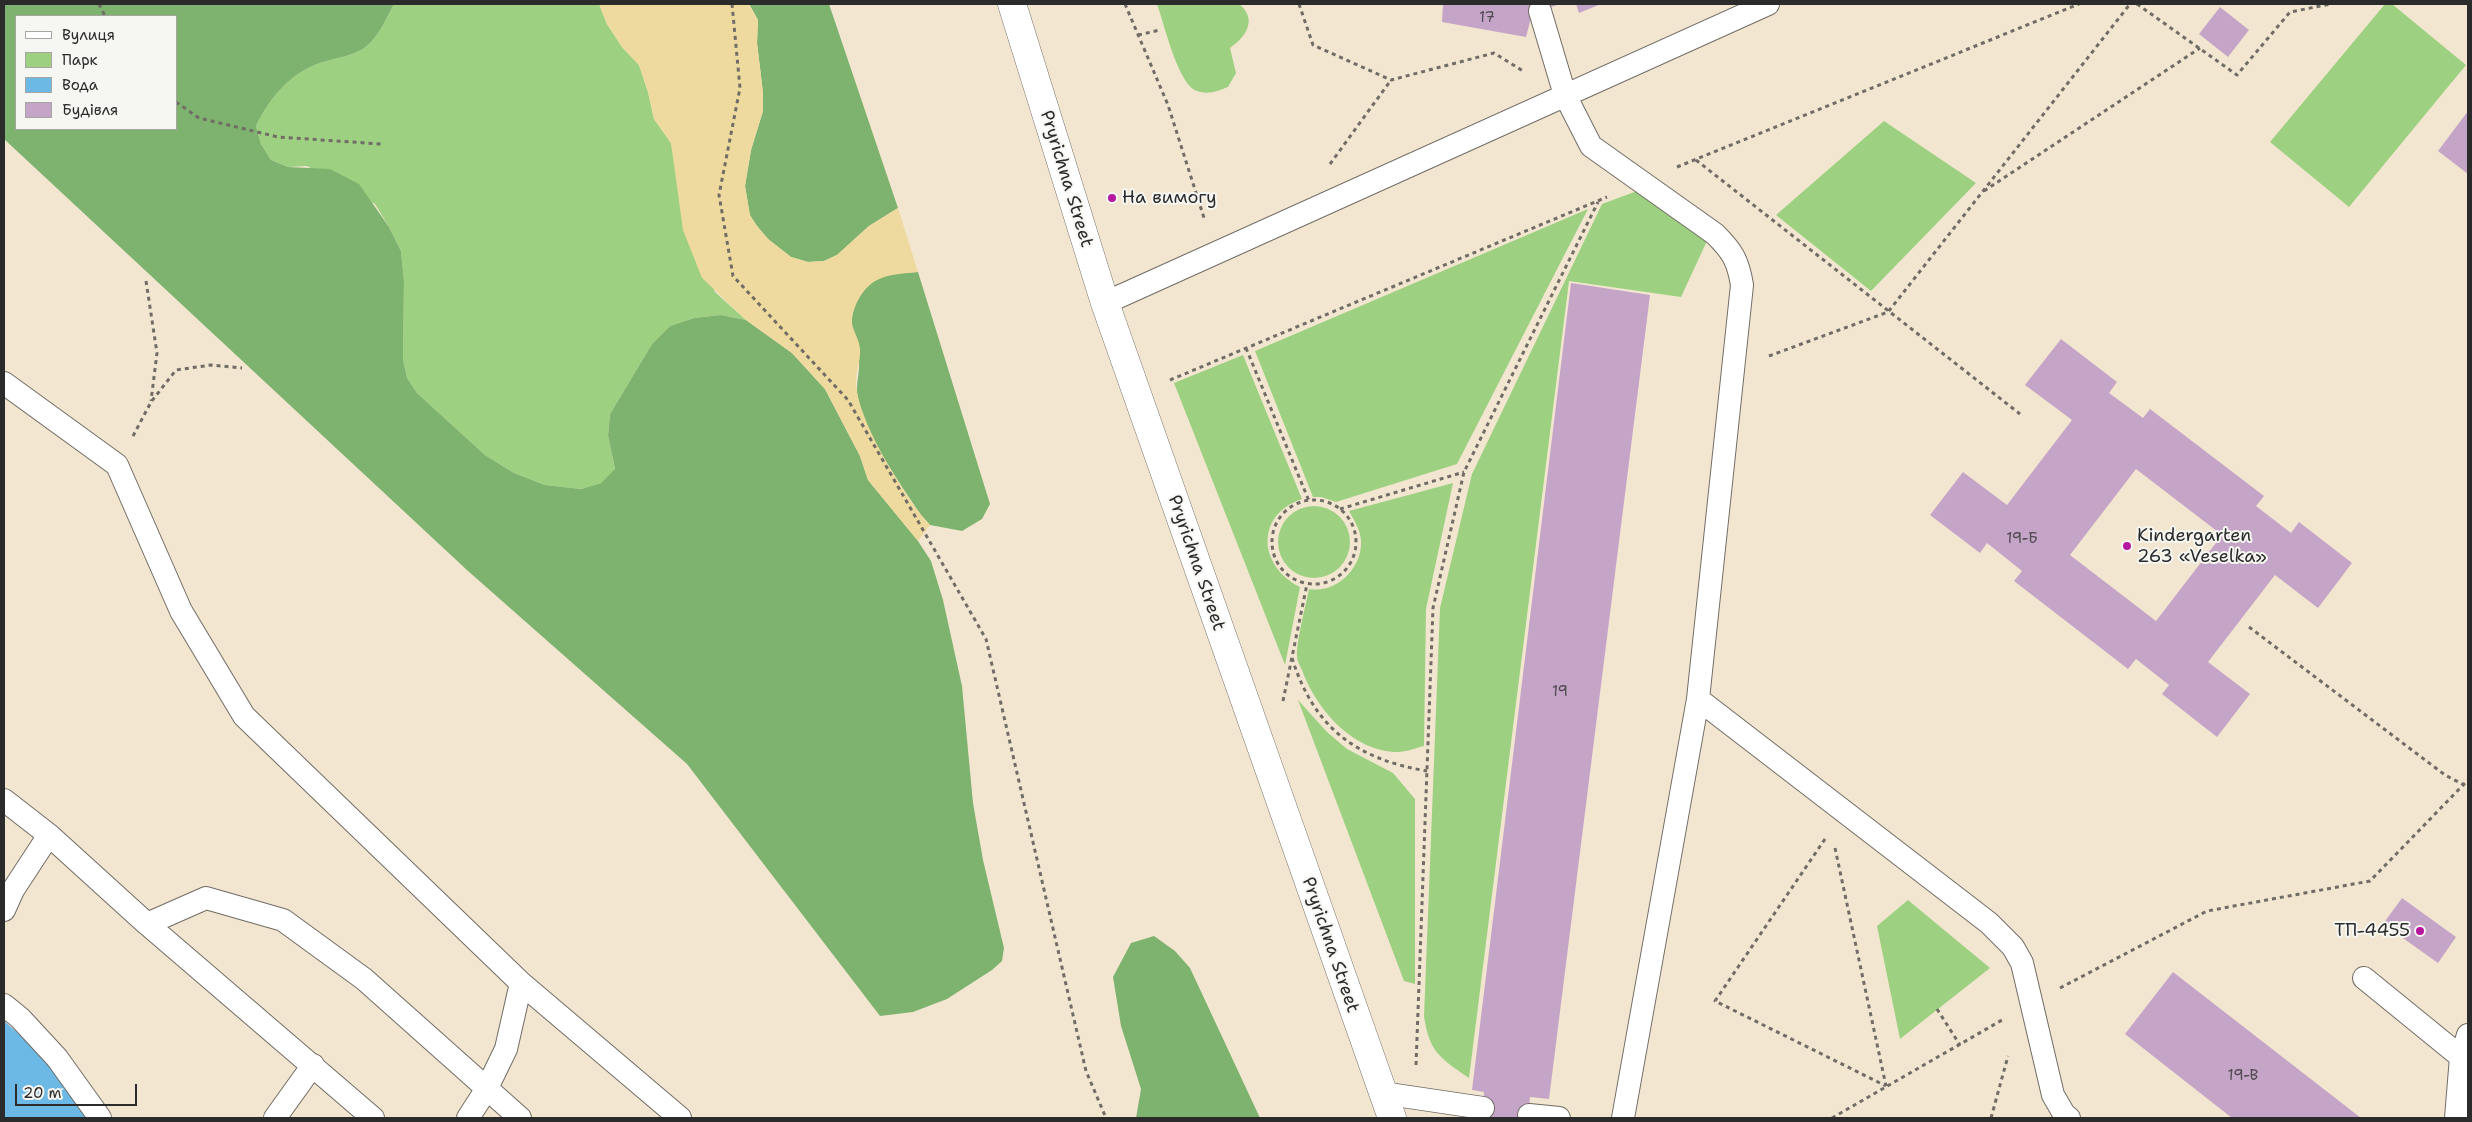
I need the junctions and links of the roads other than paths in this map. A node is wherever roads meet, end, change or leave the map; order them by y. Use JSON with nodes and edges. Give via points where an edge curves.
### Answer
{"nodes":[{"id":1,"x":1012,"y":4,"type":"edge"},
{"id":2,"x":1768,"y":4,"type":"edge"},
{"id":3,"x":1540,"y":11,"type":"dead end"},
{"id":4,"x":1565,"y":95,"type":"junction"},
{"id":5,"x":1105,"y":303,"type":"junction"},
{"id":6,"x":4,"y":383,"type":"edge"},
{"id":7,"x":1698,"y":699,"type":"junction"},
{"id":8,"x":4,"y":800,"type":"edge"},
{"id":9,"x":50,"y":836,"type":"junction"},
{"id":10,"x":4,"y":910,"type":"edge"},
{"id":11,"x":147,"y":924,"type":"junction"},
{"id":12,"x":2364,"y":978,"type":"dead end"},
{"id":13,"x":521,"y":983,"type":"junction"},
{"id":14,"x":4,"y":1005,"type":"edge"},
{"id":15,"x":2468,"y":1035,"type":"edge"},
{"id":16,"x":2461,"y":1057,"type":"junction"},
{"id":17,"x":313,"y":1064,"type":"junction"},
{"id":18,"x":486,"y":1090,"type":"junction"},
{"id":19,"x":2463,"y":1090,"type":"edge"},
{"id":20,"x":1382,"y":1093,"type":"junction"},
{"id":21,"x":1482,"y":1108,"type":"dead end"},
{"id":22,"x":1528,"y":1115,"type":"dead end"},
{"id":23,"x":100,"y":1118,"type":"edge"},
{"id":24,"x":275,"y":1118,"type":"edge"},
{"id":25,"x":374,"y":1118,"type":"edge"},
{"id":26,"x":468,"y":1118,"type":"edge"},
{"id":27,"x":520,"y":1118,"type":"edge"},
{"id":28,"x":680,"y":1118,"type":"edge"},
{"id":29,"x":1392,"y":1118,"type":"edge"},
{"id":30,"x":1559,"y":1118,"type":"edge"},
{"id":31,"x":1623,"y":1118,"type":"edge"},
{"id":32,"x":2069,"y":1118,"type":"edge"},
{"id":33,"x":2456,"y":1118,"type":"edge"}],
"edges":[{"from":1,"to":5,"type":"street","name":"Pryrichna Street"},
{"from":2,"to":4,"type":"lane"},
{"from":3,"to":4,"type":"lane"},
{"from":4,"to":5,"type":"lane"},
{"from":4,"to":7,"type":"lane","via":[[1591,146],[1715,234],[1730,249],[1739,265],[1742,285]]},
{"from":5,"to":20,"type":"street","name":"Pryrichna Street"},
{"from":6,"to":13,"type":"lane","via":[[117,465],[181,611],[244,716]]},
{"from":7,"to":31,"type":"lane"},
{"from":7,"to":32,"type":"lane","via":[[2006,939],[2022,963],[2053,1095]]},
{"from":8,"to":9,"type":"lane"},
{"from":9,"to":10,"type":"lane","via":[[13,890]]},
{"from":9,"to":11,"type":"lane"},
{"from":11,"to":17,"type":"lane"},
{"from":11,"to":18,"type":"lane","via":[[206,898],[283,920],[364,979]]},
{"from":12,"to":16,"type":"lane"},
{"from":13,"to":18,"type":"lane","via":[[506,1049]]},
{"from":13,"to":28,"type":"lane"},
{"from":14,"to":23,"type":"lane","via":[[57,1058]]},
{"from":15,"to":16,"type":"lane"},
{"from":16,"to":19,"type":"lane"},
{"from":17,"to":24,"type":"lane"},
{"from":17,"to":25,"type":"lane"},
{"from":18,"to":26,"type":"lane"},
{"from":18,"to":27,"type":"lane"},
{"from":19,"to":33,"type":"lane"},
{"from":20,"to":21,"type":"lane"},
{"from":20,"to":29,"type":"street","name":"Pryrichna Street"},
{"from":22,"to":30,"type":"lane"}]}
